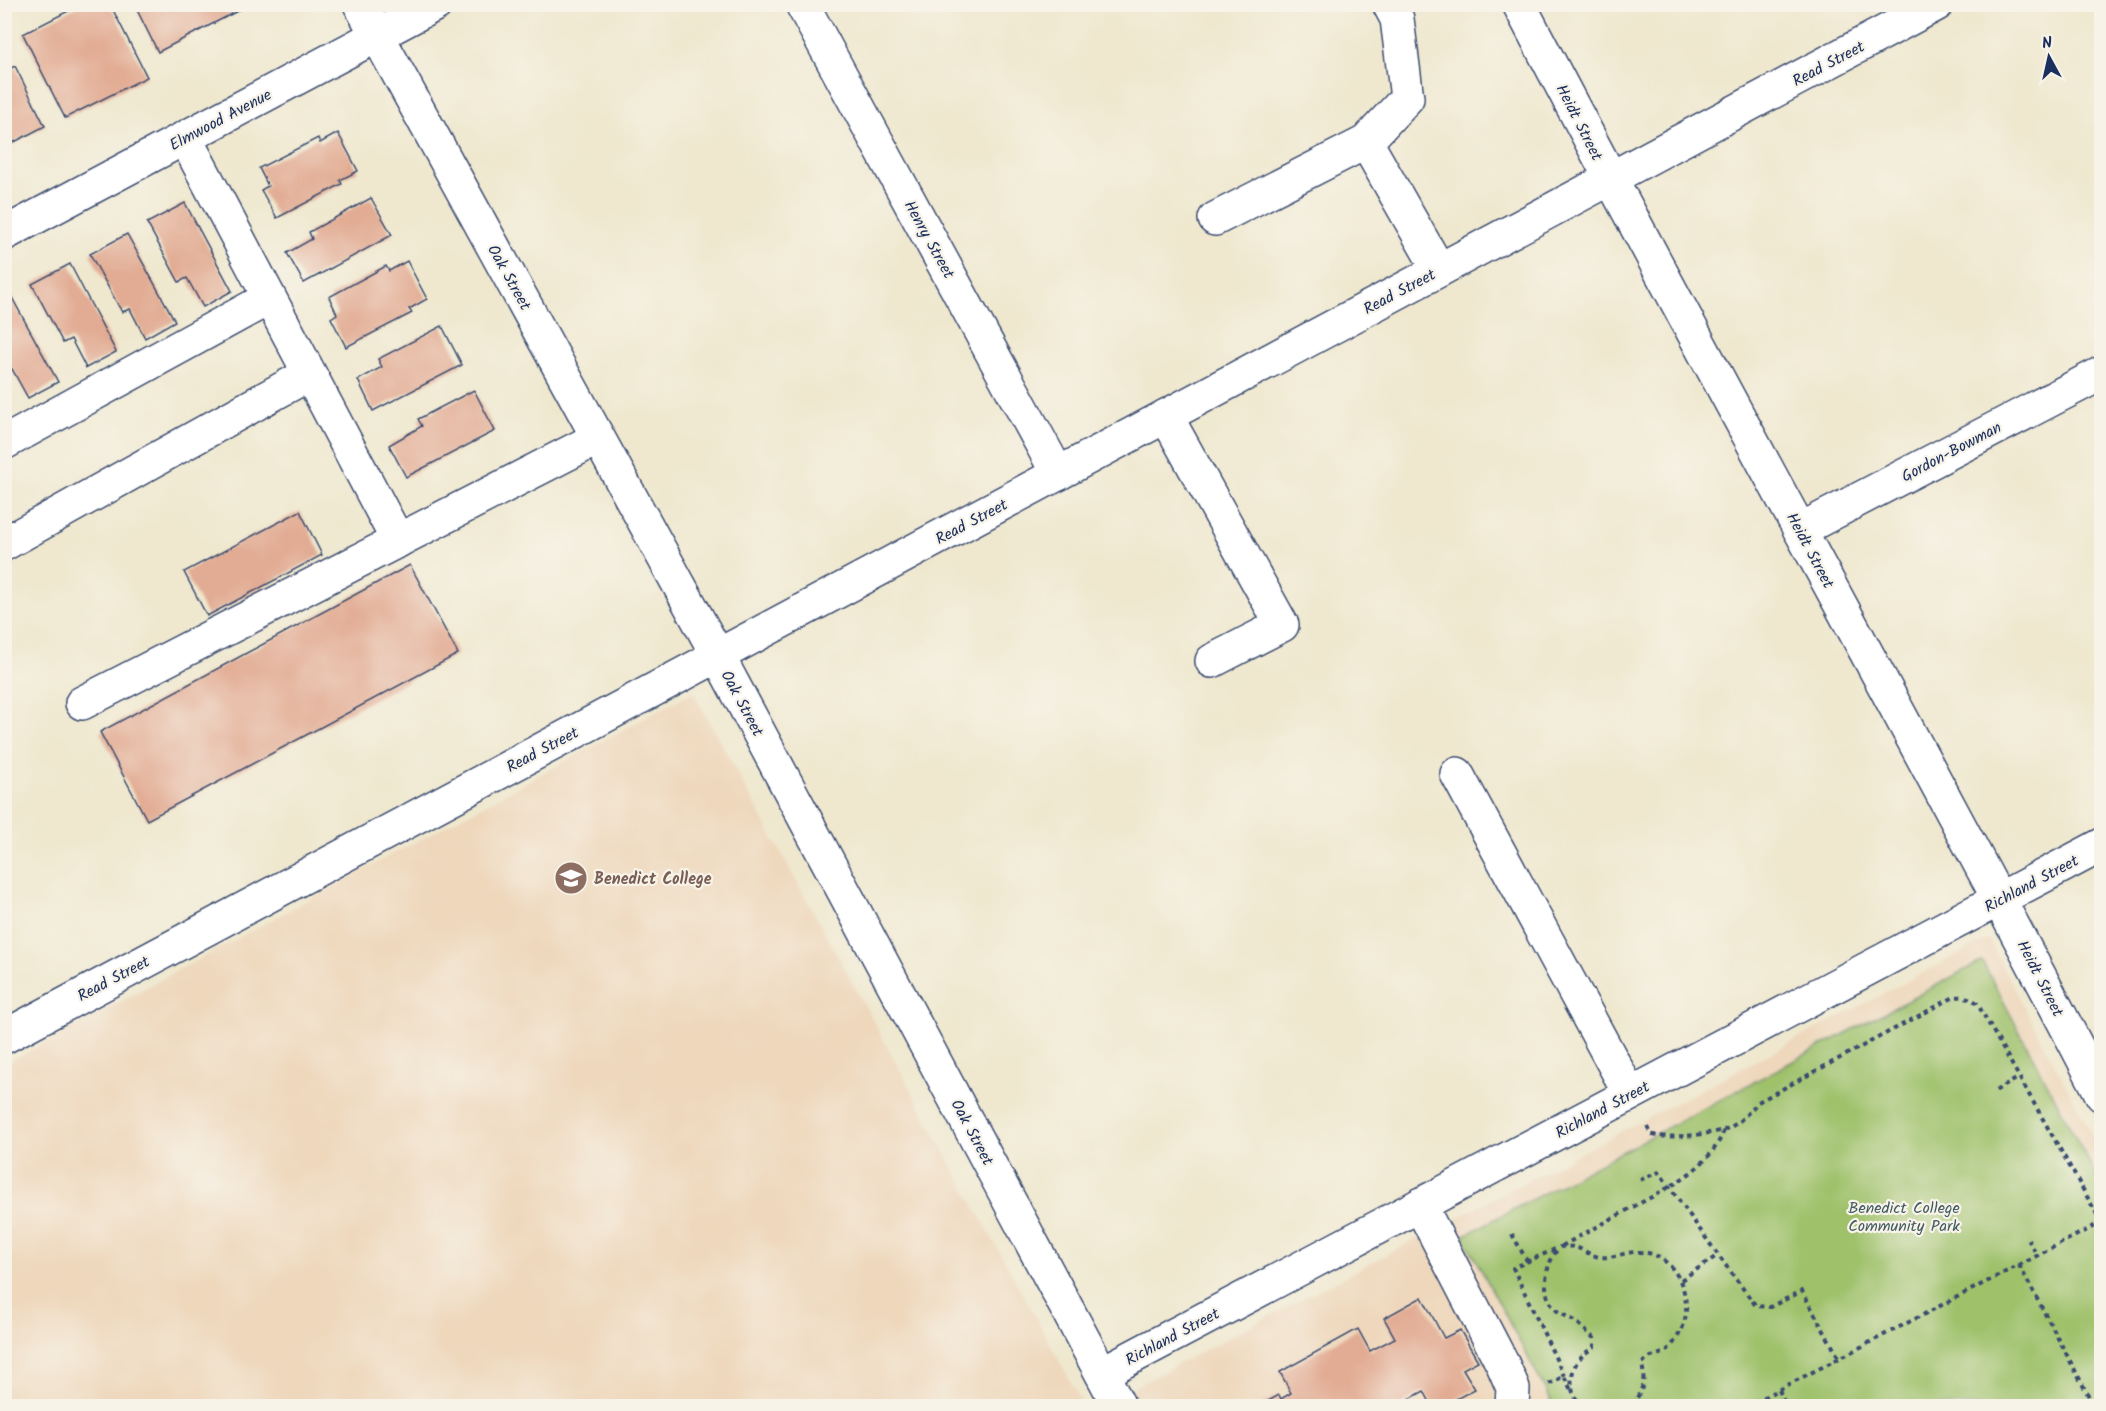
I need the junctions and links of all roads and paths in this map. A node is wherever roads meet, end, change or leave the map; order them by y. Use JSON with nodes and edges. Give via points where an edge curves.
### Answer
{"nodes":[{"id":1,"x":360,"y":4,"type":"edge"},
{"id":2,"x":436,"y":4,"type":"edge"},
{"id":3,"x":802,"y":4,"type":"edge"},
{"id":4,"x":1389,"y":4,"type":"edge"},
{"id":5,"x":1519,"y":4,"type":"edge"},
{"id":6,"x":1937,"y":4,"type":"edge"},
{"id":7,"x":377,"y":36,"type":"junction"},
{"id":8,"x":185,"y":138,"type":"junction"},
{"id":9,"x":1366,"y":142,"type":"junction"},
{"id":10,"x":1610,"y":179,"type":"junction"},
{"id":11,"x":1215,"y":219,"type":"dead end"},
{"id":12,"x":4,"y":234,"type":"edge"},
{"id":13,"x":1439,"y":270,"type":"junction"},
{"id":14,"x":269,"y":298,"type":"junction"},
{"id":15,"x":2102,"y":373,"type":"edge"},
{"id":16,"x":309,"y":374,"type":"junction"},
{"id":17,"x":1166,"y":416,"type":"junction"},
{"id":18,"x":598,"y":438,"type":"junction"},
{"id":19,"x":4,"y":443,"type":"edge"},
{"id":20,"x":1058,"y":474,"type":"junction"},
{"id":21,"x":1800,"y":530,"type":"junction"},
{"id":22,"x":398,"y":541,"type":"junction"},
{"id":23,"x":4,"y":544,"type":"edge"},
{"id":24,"x":718,"y":656,"type":"junction"},
{"id":25,"x":1212,"y":661,"type":"dead end"},
{"id":26,"x":82,"y":703,"type":"dead end"},
{"id":27,"x":1457,"y":774,"type":"dead end"},
{"id":28,"x":2102,"y":846,"type":"edge"},
{"id":29,"x":2000,"y":899,"type":"junction"},
{"id":30,"x":4,"y":1037,"type":"edge"},
{"id":31,"x":2019,"y":1078,"type":"junction"},
{"id":32,"x":1996,"y":1091,"type":"dead end"},
{"id":33,"x":1630,"y":1094,"type":"junction"},
{"id":34,"x":2102,"y":1095,"type":"edge"},
{"id":35,"x":1647,"y":1126,"type":"dead end"},
{"id":36,"x":1724,"y":1130,"type":"junction"},
{"id":37,"x":1640,"y":1180,"type":"dead end"},
{"id":38,"x":1669,"y":1187,"type":"junction"},
{"id":39,"x":1420,"y":1204,"type":"junction"},
{"id":40,"x":2101,"y":1222,"type":"edge"},
{"id":41,"x":1512,"y":1234,"type":"dead end"},
{"id":42,"x":2028,"y":1239,"type":"dead end"},
{"id":43,"x":1560,"y":1247,"type":"junction"},
{"id":44,"x":1718,"y":1255,"type":"junction"},
{"id":45,"x":2037,"y":1255,"type":"junction"},
{"id":46,"x":1527,"y":1261,"type":"junction"},
{"id":47,"x":2019,"y":1265,"type":"junction"},
{"id":48,"x":1681,"y":1280,"type":"junction"},
{"id":49,"x":1839,"y":1358,"type":"junction"},
{"id":50,"x":1102,"y":1373,"type":"junction"},
{"id":51,"x":1564,"y":1376,"type":"junction"},
{"id":52,"x":1545,"y":1386,"type":"dead end"},
{"id":53,"x":1779,"y":1390,"type":"junction"},
{"id":54,"x":1575,"y":1399,"type":"junction"},
{"id":55,"x":1119,"y":1407,"type":"edge"},
{"id":56,"x":1512,"y":1407,"type":"edge"},
{"id":57,"x":1579,"y":1407,"type":"edge"},
{"id":58,"x":1585,"y":1407,"type":"edge"},
{"id":59,"x":1630,"y":1407,"type":"edge"},
{"id":60,"x":1747,"y":1407,"type":"edge"},
{"id":61,"x":1786,"y":1407,"type":"edge"},
{"id":62,"x":2094,"y":1407,"type":"edge"}],
"edges":[{"from":1,"to":7,"type":"street","name":"Oak Street"},
{"from":2,"to":7,"type":"street","name":"Elmwood Avenue"},
{"from":3,"to":20,"type":"street","name":"Henry Street"},
{"from":4,"to":9,"type":"street","via":[[1397,19],[1407,99]]},
{"from":5,"to":10,"type":"street","name":"Heidt Street"},
{"from":6,"to":10,"type":"street","name":"Read Street"},
{"from":7,"to":8,"type":"street","name":"Elmwood Avenue"},
{"from":7,"to":18,"type":"street","name":"Oak Street"},
{"from":8,"to":12,"type":"street","name":"Elmwood Avenue"},
{"from":8,"to":14,"type":"street"},
{"from":9,"to":11,"type":"street"},
{"from":9,"to":13,"type":"street"},
{"from":10,"to":13,"type":"street","name":"Read Street"},
{"from":10,"to":21,"type":"street","name":"Heidt Street"},
{"from":13,"to":17,"type":"street","name":"Read Street"},
{"from":14,"to":16,"type":"street"},
{"from":14,"to":19,"type":"street"},
{"from":15,"to":21,"type":"street","name":"Gordon-Bowman"},
{"from":16,"to":22,"type":"street"},
{"from":16,"to":23,"type":"street"},
{"from":17,"to":20,"type":"street","name":"Read Street"},
{"from":17,"to":25,"type":"street","via":[[1282,624]]},
{"from":18,"to":22,"type":"street"},
{"from":18,"to":24,"type":"street","name":"Oak Street"},
{"from":20,"to":24,"type":"street","name":"Read Street"},
{"from":21,"to":29,"type":"street","name":"Heidt Street"},
{"from":22,"to":26,"type":"street"},
{"from":24,"to":30,"type":"street","name":"Read Street"},
{"from":24,"to":50,"type":"street","name":"Oak Street"},
{"from":27,"to":33,"type":"street"},
{"from":28,"to":29,"type":"street","name":"Richland Street"},
{"from":29,"to":33,"type":"street","name":"Richland Street"},
{"from":29,"to":34,"type":"street","name":"Heidt Street"},
{"from":31,"to":32,"type":"path"},
{"from":31,"to":36,"type":"path","via":[[1977,1003],[1963,996],[1954,997],[1758,1102],[1746,1116]]},
{"from":31,"to":40,"type":"path"},
{"from":33,"to":39,"type":"street","name":"Richland Street"},
{"from":35,"to":36,"type":"path","via":[[1651,1134],[1661,1137]]},
{"from":36,"to":38,"type":"path","via":[[1712,1153]]},
{"from":37,"to":38,"type":"path","via":[[1659,1172]]},
{"from":38,"to":43,"type":"path"},
{"from":38,"to":44,"type":"path"},
{"from":39,"to":50,"type":"street","name":"Richland Street"},
{"from":39,"to":56,"type":"street","via":[[1503,1365],[1513,1388]]},
{"from":40,"to":45,"type":"path"},
{"from":41,"to":46,"type":"path"},
{"from":42,"to":45,"type":"path"},
{"from":43,"to":46,"type":"path"},
{"from":43,"to":48,"type":"path","via":[[1572,1246],[1600,1257],[1654,1254]]},
{"from":43,"to":54,"type":"path","via":[[1548,1267],[1548,1296],[1557,1312],[1578,1323],[1594,1338],[1594,1347],[1575,1365]]},
{"from":44,"to":48,"type":"path"},
{"from":44,"to":49,"type":"path","via":[[1756,1306],[1770,1307],[1802,1291]]},
{"from":45,"to":47,"type":"path"},
{"from":46,"to":51,"type":"path","via":[[1512,1268]]},
{"from":47,"to":49,"type":"path"},
{"from":47,"to":62,"type":"path"},
{"from":48,"to":59,"type":"path","via":[[1686,1303],[1683,1326],[1665,1351],[1646,1358],[1642,1364],[1642,1391]]},
{"from":49,"to":53,"type":"path"},
{"from":50,"to":55,"type":"street","name":"Oak Street"},
{"from":51,"to":52,"type":"path"},
{"from":51,"to":54,"type":"path"},
{"from":53,"to":60,"type":"path"},
{"from":53,"to":61,"type":"path"},
{"from":54,"to":57,"type":"path"},
{"from":54,"to":58,"type":"path"}]}
